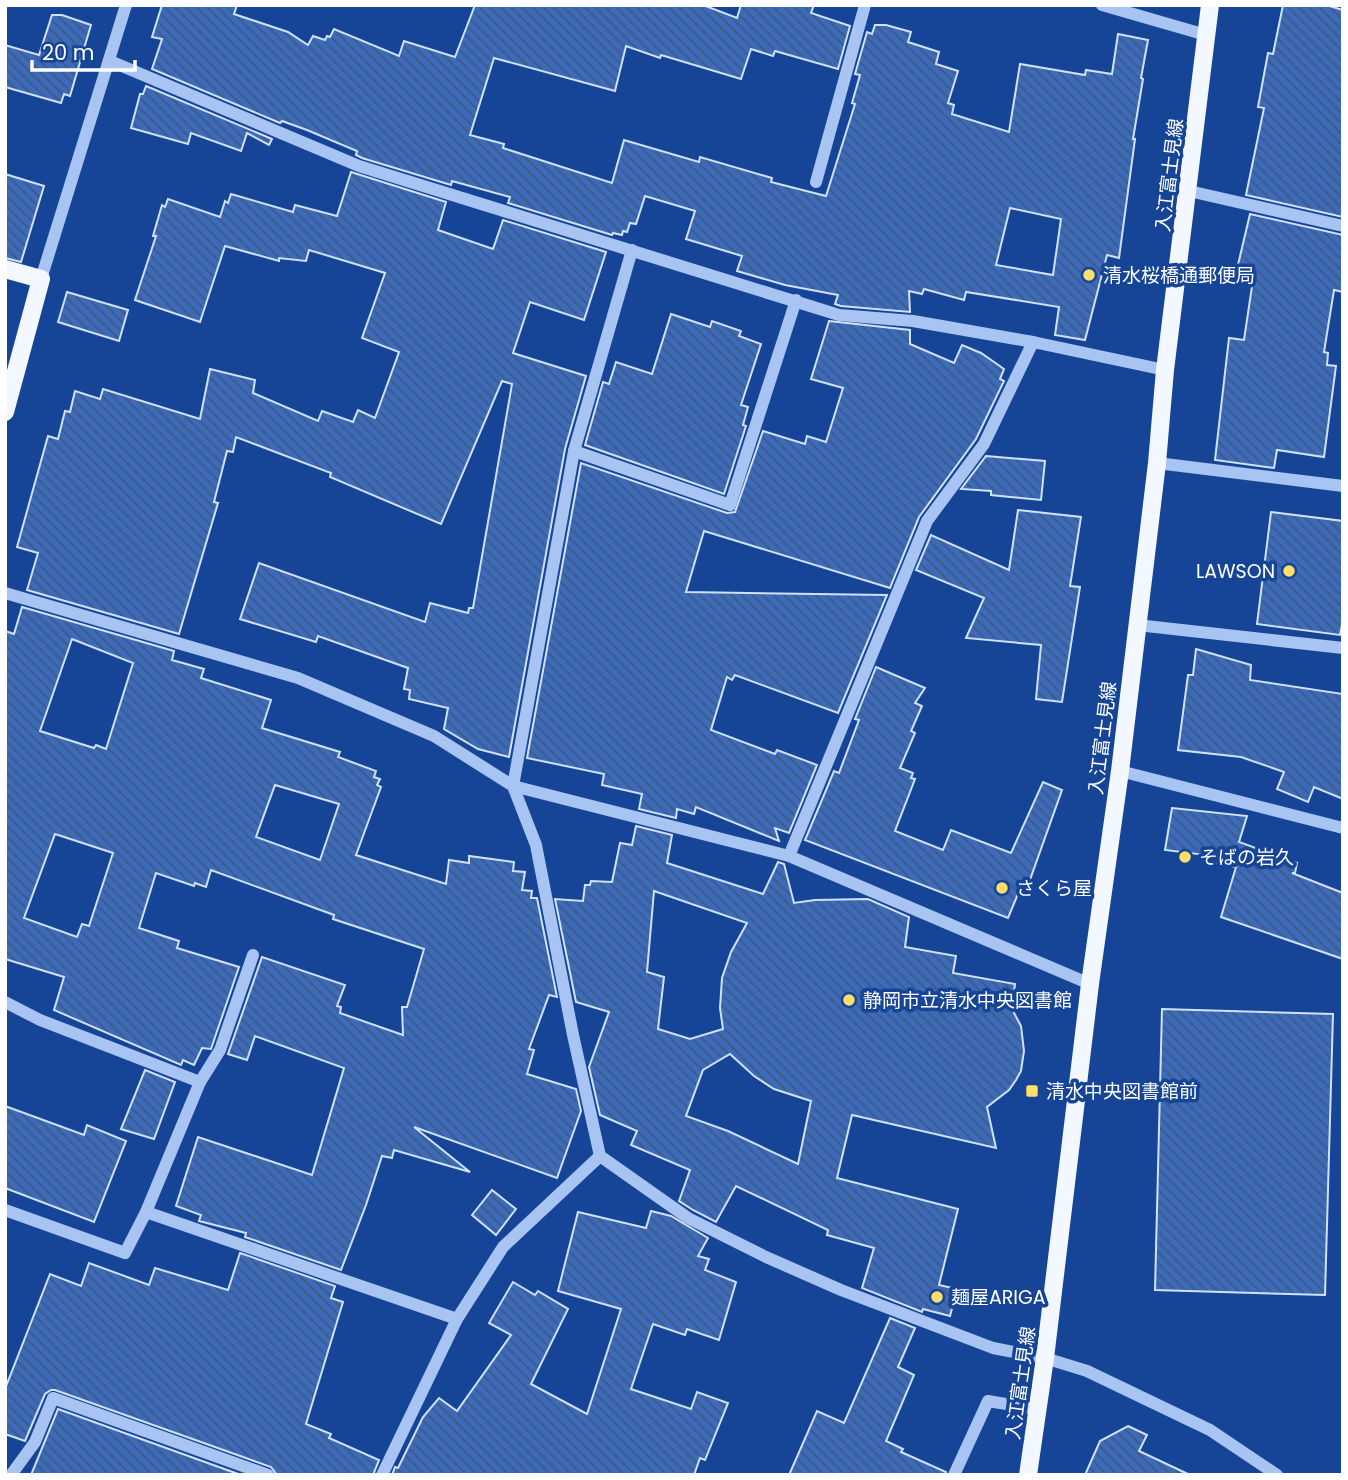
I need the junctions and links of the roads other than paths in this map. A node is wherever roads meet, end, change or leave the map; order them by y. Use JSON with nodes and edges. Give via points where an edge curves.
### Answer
{"nodes":[{"id":1,"x":126,"y":5,"type":"edge"},
{"id":2,"x":865,"y":5,"type":"edge"},
{"id":3,"x":1102,"y":5,"type":"edge"},
{"id":4,"x":1210,"y":5,"type":"edge"},
{"id":5,"x":1206,"y":35,"type":"junction"},
{"id":6,"x":110,"y":61,"type":"junction"},
{"id":7,"x":816,"y":182,"type":"dead end"},
{"id":8,"x":1189,"y":191,"type":"junction"},
{"id":9,"x":1343,"y":226,"type":"edge"},
{"id":10,"x":632,"y":250,"type":"junction"},
{"id":11,"x":5,"y":269,"type":"edge"},
{"id":12,"x":41,"y":279,"type":"junction"},
{"id":13,"x":796,"y":300,"type":"junction"},
{"id":14,"x":1032,"y":342,"type":"junction"},
{"id":15,"x":1165,"y":370,"type":"junction"},
{"id":16,"x":5,"y":412,"type":"edge"},
{"id":17,"x":574,"y":451,"type":"junction"},
{"id":18,"x":1157,"y":463,"type":"junction"},
{"id":19,"x":1343,"y":486,"type":"edge"},
{"id":20,"x":5,"y":593,"type":"edge"},
{"id":21,"x":1137,"y":625,"type":"junction"},
{"id":22,"x":1343,"y":648,"type":"edge"},
{"id":23,"x":1120,"y":771,"type":"junction"},
{"id":24,"x":513,"y":786,"type":"junction"},
{"id":25,"x":1343,"y":828,"type":"edge"},
{"id":26,"x":789,"y":856,"type":"junction"},
{"id":27,"x":253,"y":955,"type":"dead end"},
{"id":28,"x":1090,"y":984,"type":"junction"},
{"id":29,"x":5,"y":1002,"type":"edge"},
{"id":30,"x":201,"y":1082,"type":"junction"},
{"id":31,"x":600,"y":1156,"type":"junction"},
{"id":32,"x":5,"y":1210,"type":"edge"},
{"id":33,"x":146,"y":1212,"type":"junction"},
{"id":34,"x":457,"y":1319,"type":"junction"},
{"id":35,"x":1045,"y":1358,"type":"junction"},
{"id":36,"x":1036,"y":1409,"type":"junction"},
{"id":37,"x":10,"y":1475,"type":"edge"},
{"id":38,"x":268,"y":1475,"type":"edge"},
{"id":39,"x":382,"y":1475,"type":"edge"},
{"id":40,"x":954,"y":1475,"type":"edge"},
{"id":41,"x":1028,"y":1475,"type":"edge"},
{"id":42,"x":1277,"y":1475,"type":"edge"}],
"edges":[{"from":1,"to":6,"type":"street"},
{"from":2,"to":7,"type":"street"},
{"from":3,"to":5,"type":"street"},
{"from":4,"to":5,"type":"main road","name":"入江富士見線"},
{"from":5,"to":8,"type":"main road","name":"入江富士見線"},
{"from":6,"to":10,"type":"street","via":[[359,166]]},
{"from":6,"to":12,"type":"street"},
{"from":8,"to":9,"type":"street"},
{"from":8,"to":15,"type":"main road","name":"入江富士見線"},
{"from":10,"to":13,"type":"street"},
{"from":10,"to":17,"type":"street"},
{"from":11,"to":12,"type":"main road"},
{"from":12,"to":16,"type":"main road"},
{"from":13,"to":14,"type":"street","via":[[839,315],[913,321]]},
{"from":13,"to":17,"type":"street","via":[[730,505]]},
{"from":14,"to":15,"type":"street"},
{"from":14,"to":26,"type":"street","via":[[984,444],[927,522]]},
{"from":15,"to":18,"type":"main road","name":"入江富士見線"},
{"from":17,"to":24,"type":"street"},
{"from":18,"to":19,"type":"street"},
{"from":18,"to":21,"type":"main road","name":"入江富士見線"},
{"from":20,"to":24,"type":"street","via":[[298,678],[434,736]]},
{"from":21,"to":22,"type":"street"},
{"from":21,"to":23,"type":"main road","name":"入江富士見線"},
{"from":23,"to":25,"type":"street"},
{"from":23,"to":28,"type":"main road","name":"入江富士見線"},
{"from":24,"to":26,"type":"street"},
{"from":24,"to":31,"type":"street","via":[[536,845]]},
{"from":26,"to":28,"type":"street"},
{"from":27,"to":30,"type":"street","via":[[220,1050]]},
{"from":28,"to":35,"type":"main road","name":"入江富士見線"},
{"from":29,"to":30,"type":"street"},
{"from":30,"to":33,"type":"street"},
{"from":31,"to":34,"type":"street","via":[[503,1247]]},
{"from":31,"to":35,"type":"street","via":[[688,1218],[766,1257],[993,1348]]},
{"from":32,"to":33,"type":"street","via":[[125,1253]]},
{"from":33,"to":34,"type":"street"},
{"from":34,"to":39,"type":"street"},
{"from":35,"to":36,"type":"main road","name":"入江富士見線"},
{"from":35,"to":42,"type":"street","via":[[1152,1400],[1210,1430]]},
{"from":36,"to":40,"type":"street","via":[[988,1401]]},
{"from":36,"to":41,"type":"main road","name":"入江富士見線"},
{"from":37,"to":38,"type":"street","via":[[35,1442],[53,1398]]}]}
